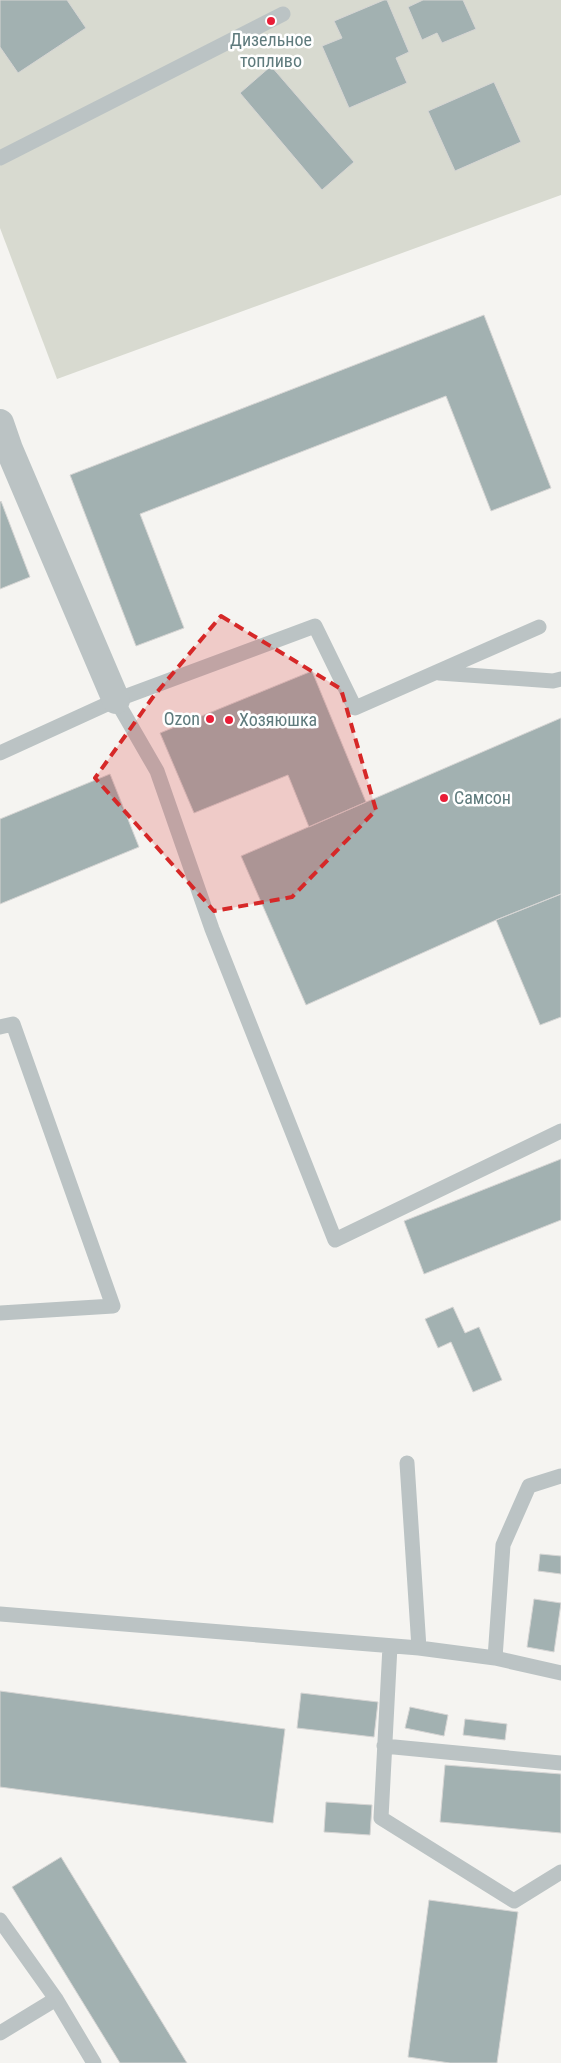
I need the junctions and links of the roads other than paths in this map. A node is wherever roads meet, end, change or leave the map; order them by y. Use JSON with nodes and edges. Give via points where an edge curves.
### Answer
{"nodes":[{"id":1,"x":283,"y":14,"type":"dead end"},
{"id":2,"x":0,"y":158,"type":"edge"},
{"id":3,"x":0,"y":423,"type":"edge"},
{"id":4,"x":539,"y":627,"type":"dead end"},
{"id":5,"x":435,"y":673,"type":"junction"},
{"id":6,"x":561,"y":679,"type":"edge"},
{"id":7,"x":116,"y":700,"type":"junction"},
{"id":8,"x":0,"y":753,"type":"edge"},
{"id":9,"x":0,"y":1027,"type":"edge"},
{"id":10,"x":561,"y":1131,"type":"edge"},
{"id":11,"x":0,"y":1313,"type":"edge"},
{"id":12,"x":407,"y":1463,"type":"dead end"},
{"id":13,"x":561,"y":1476,"type":"edge"},
{"id":14,"x":0,"y":1614,"type":"edge"},
{"id":15,"x":390,"y":1646,"type":"junction"},
{"id":16,"x":419,"y":1648,"type":"junction"},
{"id":17,"x":495,"y":1658,"type":"junction"},
{"id":18,"x":561,"y":1673,"type":"edge"},
{"id":19,"x":384,"y":1746,"type":"junction"},
{"id":20,"x":561,"y":1763,"type":"edge"},
{"id":21,"x":561,"y":1872,"type":"edge"},
{"id":22,"x":0,"y":1920,"type":"edge"},
{"id":23,"x":56,"y":1998,"type":"junction"},
{"id":24,"x":0,"y":2033,"type":"edge"},
{"id":25,"x":94,"y":2063,"type":"edge"}],
"edges":[{"from":1,"to":2,"type":"lane"},
{"from":3,"to":7,"type":"street"},
{"from":4,"to":5,"type":"lane"},
{"from":5,"to":6,"type":"lane"},
{"from":5,"to":7,"type":"lane","via":[[355,708],[315,626]]},
{"from":7,"to":8,"type":"lane"},
{"from":7,"to":10,"type":"lane","via":[[157,771],[212,929],[335,1240]]},
{"from":9,"to":11,"type":"lane","via":[[14,1024],[113,1306]]},
{"from":12,"to":16,"type":"lane"},
{"from":13,"to":17,"type":"lane","via":[[529,1486],[503,1545]]},
{"from":14,"to":15,"type":"lane"},
{"from":15,"to":16,"type":"lane"},
{"from":15,"to":19,"type":"lane"},
{"from":16,"to":17,"type":"lane"},
{"from":17,"to":18,"type":"lane"},
{"from":19,"to":20,"type":"lane"},
{"from":19,"to":21,"type":"lane","via":[[380,1818],[514,1901]]},
{"from":22,"to":23,"type":"lane"},
{"from":23,"to":24,"type":"lane"},
{"from":23,"to":25,"type":"lane"}]}
